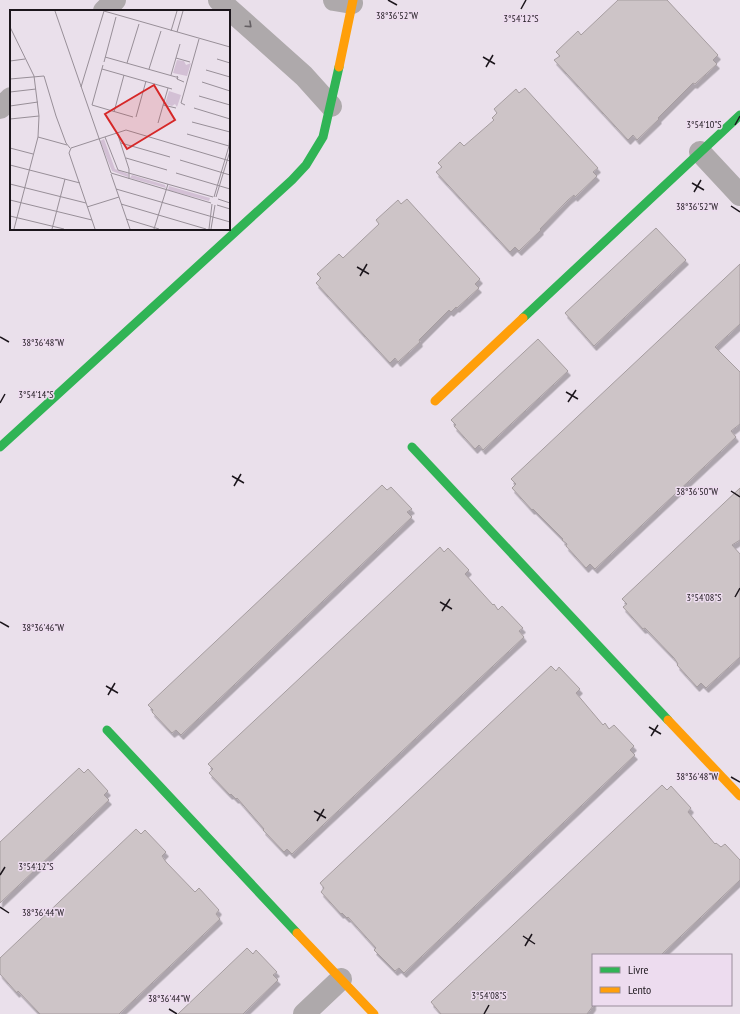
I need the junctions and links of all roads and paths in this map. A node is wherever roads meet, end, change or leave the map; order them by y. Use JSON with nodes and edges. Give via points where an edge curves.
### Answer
{"nodes":[{"id":1,"x":115,"y":0,"type":"edge"},
{"id":2,"x":219,"y":0,"type":"edge"},
{"id":3,"x":347,"y":1,"type":"edge"},
{"id":4,"x":105,"y":10,"type":"edge"},
{"id":5,"x":10,"y":99,"type":"edge"},
{"id":6,"x":331,"y":106,"type":"junction"},
{"id":7,"x":0,"y":108,"type":"edge"},
{"id":8,"x":740,"y":115,"type":"edge"},
{"id":9,"x":700,"y":152,"type":"junction"},
{"id":10,"x":740,"y":195,"type":"edge"},
{"id":11,"x":435,"y":401,"type":"dead end"},
{"id":12,"x":412,"y":446,"type":"dead end"},
{"id":13,"x":0,"y":447,"type":"edge"},
{"id":14,"x":107,"y":730,"type":"dead end"},
{"id":15,"x":740,"y":796,"type":"edge"},
{"id":16,"x":341,"y":979,"type":"junction"},
{"id":17,"x":304,"y":1014,"type":"edge"},
{"id":18,"x":374,"y":1014,"type":"edge"}],
"edges":[{"from":1,"to":4,"type":"street"},
{"from":2,"to":6,"type":"street","one_way":true,"via":[[304,76]]},
{"from":3,"to":6,"type":"street"},
{"from":5,"to":7,"type":"street"},
{"from":6,"to":13,"type":"street","via":[[323,137],[306,165],[292,180]]},
{"from":8,"to":9,"type":"street"},
{"from":9,"to":10,"type":"street"},
{"from":9,"to":11,"type":"street"},
{"from":12,"to":15,"type":"street"},
{"from":14,"to":16,"type":"street"},
{"from":16,"to":17,"type":"street"},
{"from":16,"to":18,"type":"street"}]}
